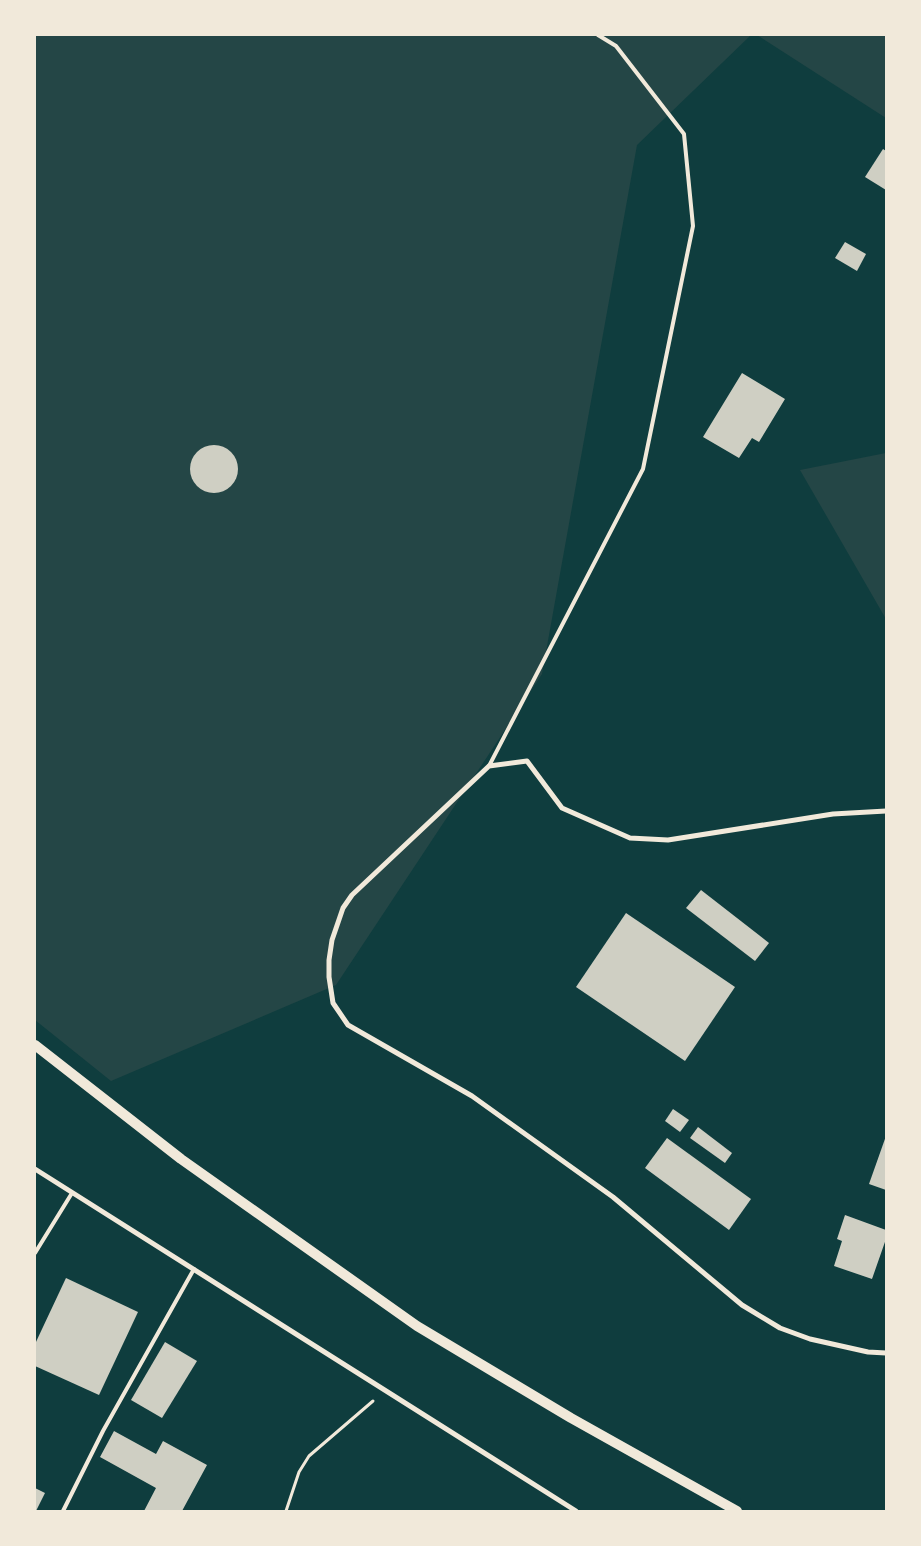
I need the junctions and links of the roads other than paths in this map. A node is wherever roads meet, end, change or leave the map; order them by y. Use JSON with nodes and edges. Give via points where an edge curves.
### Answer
{"nodes":[{"id":1,"x":598,"y":35,"type":"edge"},
{"id":2,"x":489,"y":766,"type":"junction"},
{"id":3,"x":886,"y":810,"type":"edge"},
{"id":4,"x":35,"y":1045,"type":"edge"},
{"id":5,"x":35,"y":1169,"type":"edge"},
{"id":6,"x":72,"y":1193,"type":"junction"},
{"id":7,"x":35,"y":1253,"type":"edge"},
{"id":8,"x":194,"y":1270,"type":"junction"},
{"id":9,"x":886,"y":1353,"type":"edge"},
{"id":10,"x":63,"y":1511,"type":"edge"},
{"id":11,"x":576,"y":1511,"type":"edge"},
{"id":12,"x":737,"y":1511,"type":"edge"}],
"edges":[{"from":1,"to":2,"type":"lane","via":[[616,46],[684,134],[693,226],[643,469]]},
{"from":2,"to":3,"type":"street","via":[[527,761],[562,808],[630,838],[668,840],[833,814]]},
{"from":2,"to":9,"type":"street","via":[[366,881],[343,908],[329,960],[334,1003],[340,1016],[359,1032],[480,1101],[613,1197],[742,1305],[780,1328],[810,1339]]},
{"from":4,"to":12,"type":"main road","via":[[181,1159],[417,1326],[571,1418]]},
{"from":5,"to":6,"type":"street"},
{"from":6,"to":7,"type":"lane"},
{"from":6,"to":8,"type":"street"},
{"from":8,"to":10,"type":"lane","via":[[103,1431]]},
{"from":8,"to":11,"type":"street"}]}
